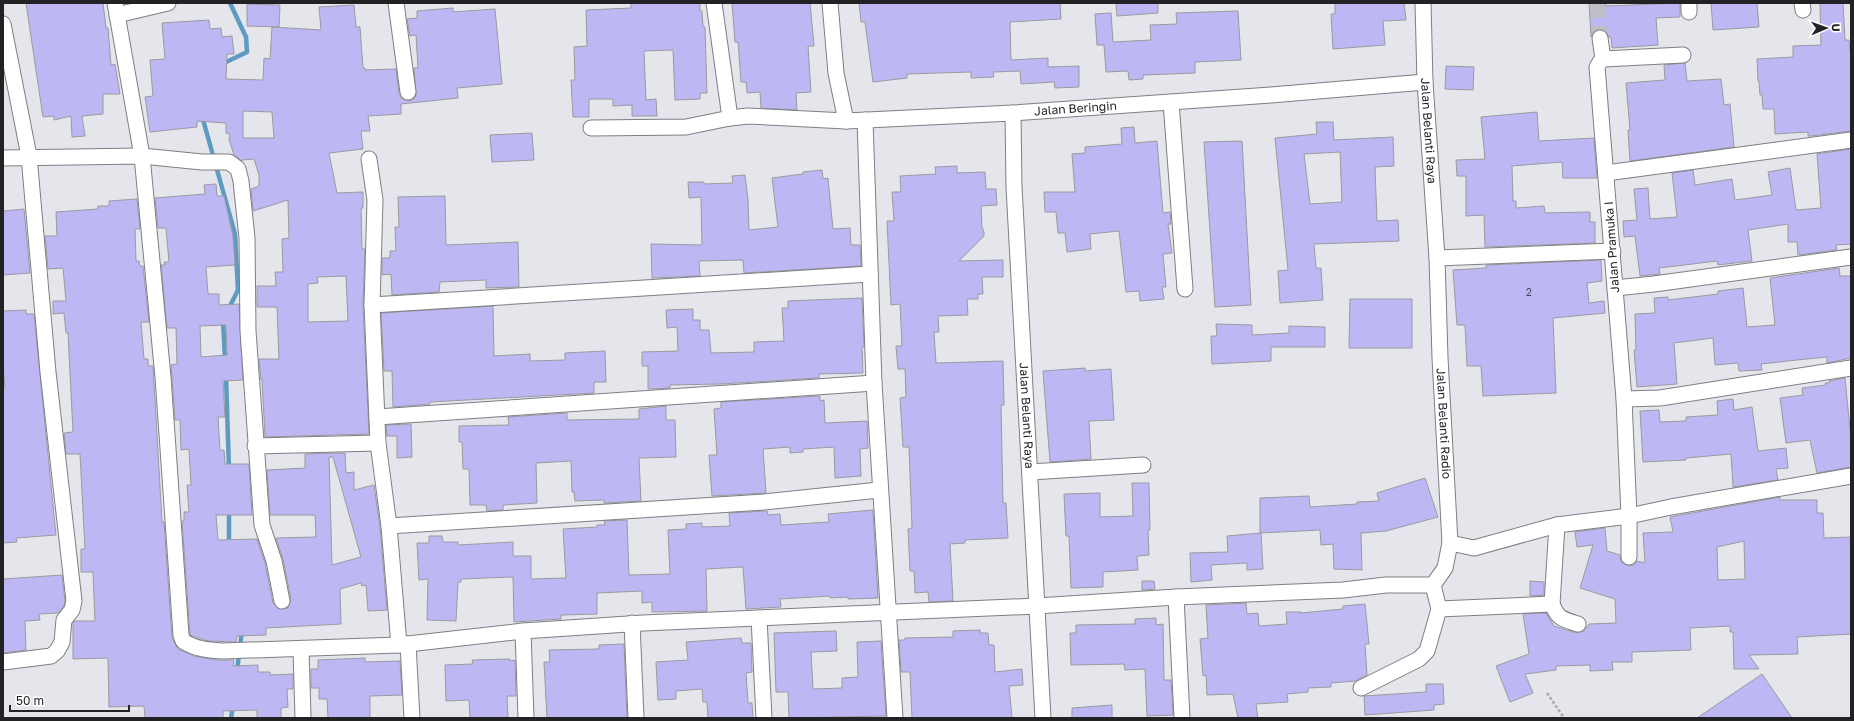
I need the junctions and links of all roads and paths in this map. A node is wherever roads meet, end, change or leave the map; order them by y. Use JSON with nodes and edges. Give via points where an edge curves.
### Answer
{"nodes":[{"id":1,"x":168,"y":3,"type":"edge"},
{"id":2,"x":396,"y":3,"type":"edge"},
{"id":3,"x":714,"y":3,"type":"edge"},
{"id":4,"x":830,"y":3,"type":"edge"},
{"id":5,"x":1423,"y":3,"type":"edge"},
{"id":6,"x":116,"y":9,"type":"edge"},
{"id":7,"x":3,"y":24,"type":"edge"},
{"id":8,"x":1600,"y":38,"type":"tunnel mouth"},
{"id":9,"x":1683,"y":55,"type":"dead end"},
{"id":10,"x":1603,"y":59,"type":"junction"},
{"id":11,"x":1425,"y":82,"type":"junction"},
{"id":12,"x":408,"y":92,"type":"dead end"},
{"id":13,"x":1171,"y":102,"type":"junction"},
{"id":14,"x":1013,"y":113,"type":"junction"},
{"id":15,"x":730,"y":118,"type":"junction"},
{"id":16,"x":865,"y":120,"type":"junction"},
{"id":17,"x":846,"y":121,"type":"junction"},
{"id":18,"x":591,"y":128,"type":"dead end"},
{"id":19,"x":1851,"y":140,"type":"edge"},
{"id":20,"x":29,"y":156,"type":"junction"},
{"id":21,"x":142,"y":156,"type":"junction"},
{"id":22,"x":3,"y":158,"type":"edge"},
{"id":23,"x":369,"y":159,"type":"dead end"},
{"id":24,"x":1606,"y":173,"type":"junction"},
{"id":25,"x":1613,"y":251,"type":"junction"},
{"id":26,"x":1851,"y":257,"type":"edge"},
{"id":27,"x":1437,"y":258,"type":"junction"},
{"id":28,"x":870,"y":274,"type":"junction"},
{"id":29,"x":1615,"y":288,"type":"junction"},
{"id":30,"x":1185,"y":289,"type":"dead end"},
{"id":31,"x":372,"y":304,"type":"junction"},
{"id":32,"x":1851,"y":368,"type":"edge"},
{"id":33,"x":874,"y":383,"type":"junction"},
{"id":34,"x":1624,"y":399,"type":"junction"},
{"id":35,"x":377,"y":417,"type":"junction"},
{"id":36,"x":378,"y":443,"type":"junction"},
{"id":37,"x":255,"y":446,"type":"junction"},
{"id":38,"x":1143,"y":465,"type":"dead end"},
{"id":39,"x":1030,"y":472,"type":"junction"},
{"id":40,"x":1851,"y":476,"type":"edge"},
{"id":41,"x":880,"y":490,"type":"junction"},
{"id":42,"x":1629,"y":516,"type":"junction"},
{"id":43,"x":390,"y":526,"type":"junction"},
{"id":44,"x":1557,"y":526,"type":"junction"},
{"id":45,"x":1450,"y":544,"type":"junction"},
{"id":46,"x":1629,"y":557,"type":"dead end"},
{"id":47,"x":1433,"y":585,"type":"junction"},
{"id":48,"x":1176,"y":597,"type":"junction"},
{"id":49,"x":282,"y":601,"type":"dead end"},
{"id":50,"x":1552,"y":604,"type":"junction"},
{"id":51,"x":1038,"y":606,"type":"junction"},
{"id":52,"x":1439,"y":609,"type":"junction"},
{"id":53,"x":889,"y":613,"type":"junction"},
{"id":54,"x":759,"y":618,"type":"junction"},
{"id":55,"x":632,"y":623,"type":"junction"},
{"id":56,"x":1578,"y":624,"type":"dead end"},
{"id":57,"x":524,"y":631,"type":"junction"},
{"id":58,"x":404,"y":645,"type":"junction"},
{"id":59,"x":301,"y":649,"type":"junction"},
{"id":60,"x":3,"y":662,"type":"edge"},
{"id":61,"x":1361,"y":688,"type":"dead end"},
{"id":62,"x":1547,"y":693,"type":"dead end"},
{"id":63,"x":303,"y":718,"type":"edge"},
{"id":64,"x":412,"y":718,"type":"edge"},
{"id":65,"x":526,"y":718,"type":"edge"},
{"id":66,"x":636,"y":718,"type":"edge"},
{"id":67,"x":764,"y":718,"type":"edge"},
{"id":68,"x":895,"y":718,"type":"edge"},
{"id":69,"x":1043,"y":718,"type":"edge"},
{"id":70,"x":1182,"y":718,"type":"edge"},
{"id":71,"x":1564,"y":718,"type":"edge"}],
"edges":[{"from":1,"to":6,"type":"street"},
{"from":2,"to":12,"type":"street"},
{"from":3,"to":15,"type":"street"},
{"from":4,"to":17,"type":"street","via":[[836,73]]},
{"from":5,"to":11,"type":"street","name":"Jalan Belanti Raya"},
{"from":6,"to":21,"type":"street"},
{"from":7,"to":20,"type":"street"},
{"from":8,"to":10,"type":"street"},
{"from":9,"to":10,"type":"street"},
{"from":10,"to":24,"type":"street","name":"Jalan Pramuka I","via":[[1597,67]]},
{"from":11,"to":13,"type":"street","name":"Jalan Beringin"},
{"from":11,"to":27,"type":"street","name":"Jalan Belanti Raya"},
{"from":13,"to":14,"type":"street","name":"Jalan Beringin"},
{"from":13,"to":30,"type":"street"},
{"from":14,"to":16,"type":"street","name":"Jalan Beringin"},
{"from":14,"to":39,"type":"street","name":"Jalan Belanti Raya","via":[[1014,187]]},
{"from":15,"to":17,"type":"street","name":"Jalan Beringin","via":[[748,116]]},
{"from":15,"to":18,"type":"street","name":"Jalan Beringin","via":[[686,127]]},
{"from":16,"to":17,"type":"street","name":"Jalan Beringin"},
{"from":16,"to":28,"type":"street"},
{"from":19,"to":24,"type":"street"},
{"from":20,"to":21,"type":"street"},
{"from":20,"to":22,"type":"street"},
{"from":20,"to":60,"type":"street","via":[[48,372],[74,601],[72,610],[64,620],[62,642],[57,651],[51,656]]},
{"from":21,"to":37,"type":"street","via":[[229,162],[238,169],[247,238],[248,331]]},
{"from":21,"to":59,"type":"street","via":[[163,377],[181,635],[183,641],[190,646],[207,650]]},
{"from":23,"to":31,"type":"street","via":[[375,200]]},
{"from":24,"to":25,"type":"street","name":"Jalan Pramuka I"},
{"from":25,"to":27,"type":"street"},
{"from":25,"to":29,"type":"street","name":"Jalan Pramuka I"},
{"from":26,"to":29,"type":"street"},
{"from":27,"to":45,"type":"street","name":"Jalan Belanti Radio"},
{"from":28,"to":31,"type":"street"},
{"from":28,"to":33,"type":"street"},
{"from":29,"to":34,"type":"street","name":"Jalan Pramuka I"},
{"from":31,"to":35,"type":"street"},
{"from":32,"to":34,"type":"street","via":[[1660,398]]},
{"from":33,"to":35,"type":"street"},
{"from":33,"to":41,"type":"street"},
{"from":34,"to":42,"type":"street","name":"Jalan Pramuka I"},
{"from":35,"to":36,"type":"street"},
{"from":36,"to":37,"type":"street"},
{"from":36,"to":43,"type":"street"},
{"from":37,"to":49,"type":"street","via":[[262,525],[274,561]]},
{"from":38,"to":39,"type":"street"},
{"from":39,"to":51,"type":"street","name":"Jalan Belanti Raya"},
{"from":40,"to":42,"type":"street"},
{"from":41,"to":43,"type":"street","via":[[764,502]]},
{"from":41,"to":53,"type":"street"},
{"from":42,"to":44,"type":"street"},
{"from":42,"to":46,"type":"street","name":"Jalan Pramuka I"},
{"from":43,"to":58,"type":"street"},
{"from":44,"to":45,"type":"street","via":[[1474,548]]},
{"from":44,"to":50,"type":"street"},
{"from":45,"to":47,"type":"street","name":"Jalan Belanti Radio","via":[[1445,568]]},
{"from":47,"to":48,"type":"street","via":[[1386,585],[1343,590]]},
{"from":47,"to":52,"type":"street"},
{"from":48,"to":51,"type":"street"},
{"from":48,"to":70,"type":"street"},
{"from":50,"to":52,"type":"street"},
{"from":50,"to":56,"type":"street","via":[[1557,616]]},
{"from":51,"to":53,"type":"street"},
{"from":51,"to":69,"type":"street","name":"Jalan Belanti Raya"},
{"from":52,"to":61,"type":"street","via":[[1427,651],[1419,658]]},
{"from":53,"to":54,"type":"street"},
{"from":53,"to":68,"type":"street"},
{"from":54,"to":55,"type":"street"},
{"from":54,"to":67,"type":"street"},
{"from":55,"to":57,"type":"street"},
{"from":55,"to":66,"type":"street"},
{"from":57,"to":58,"type":"street"},
{"from":57,"to":65,"type":"street"},
{"from":58,"to":59,"type":"street"},
{"from":58,"to":64,"type":"street"},
{"from":59,"to":63,"type":"street"},
{"from":62,"to":71,"type":"path"}]}
